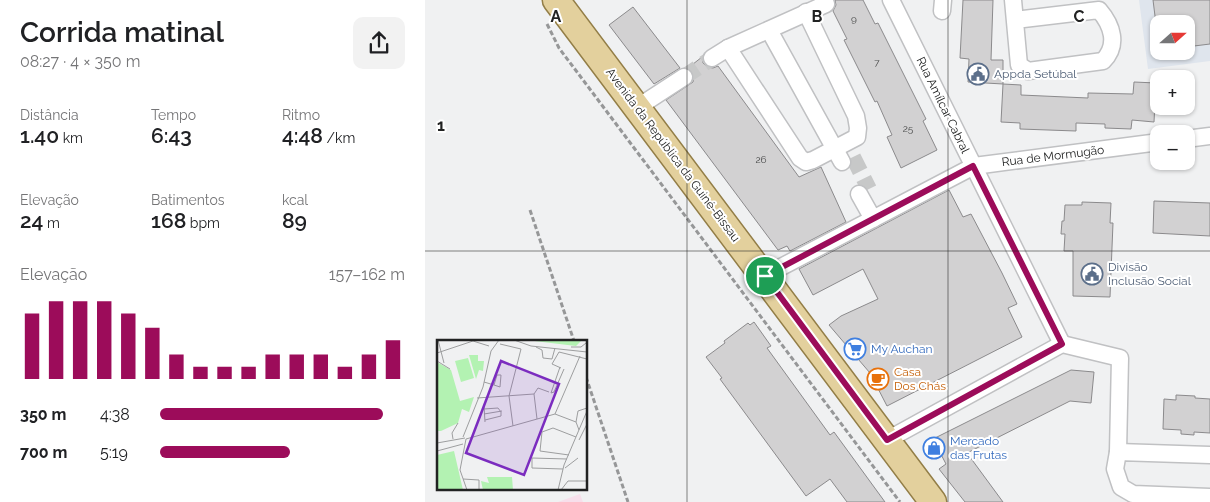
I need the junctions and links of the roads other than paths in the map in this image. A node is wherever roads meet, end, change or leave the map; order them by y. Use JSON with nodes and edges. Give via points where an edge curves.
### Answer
{"nodes":[{"id":1,"x":891,"y":0,"type":"edge"},
{"id":2,"x":1013,"y":0,"type":"edge"},
{"id":3,"x":826,"y":4,"type":"dead end"},
{"id":4,"x":551,"y":10,"type":"edge"},
{"id":5,"x":806,"y":12,"type":"junction"},
{"id":6,"x":1015,"y":20,"type":"junction"},
{"id":7,"x":769,"y":30,"type":"junction"},
{"id":8,"x":728,"y":48,"type":"junction"},
{"id":9,"x":712,"y":58,"type":"tunnel mouth"},
{"id":10,"x":684,"y":77,"type":"tunnel mouth"},
{"id":11,"x":637,"y":107,"type":"junction"},
{"id":12,"x":1210,"y":136,"type":"edge"},
{"id":13,"x":1195,"y":138,"type":"edge"},
{"id":14,"x":1150,"y":143,"type":"edge"},
{"id":15,"x":844,"y":153,"type":"junction"},
{"id":16,"x":973,"y":166,"type":"junction"},
{"id":17,"x":864,"y":191,"type":"tunnel mouth"},
{"id":18,"x":878,"y":217,"type":"junction"},
{"id":19,"x":765,"y":276,"type":"junction"},
{"id":20,"x":1062,"y":344,"type":"junction"},
{"id":21,"x":887,"y":440,"type":"junction"},
{"id":22,"x":1119,"y":452,"type":"junction"},
{"id":23,"x":1210,"y":455,"type":"edge"},
{"id":24,"x":1210,"y":497,"type":"edge"},
{"id":25,"x":933,"y":502,"type":"edge"}],
"edges":[{"from":1,"to":16,"type":"street","name":"Rua Amílcar Cabral"},
{"from":2,"to":6,"type":"street"},
{"from":3,"to":5,"type":"street"},
{"from":4,"to":11,"type":"main road","name":"Avenida da República da Guiné-Bissau"},
{"from":5,"to":7,"type":"street"},
{"from":5,"to":15,"type":"street","via":[[855,116],[857,137]]},
{"from":6,"to":6,"type":"street","via":[[1019,65],[1028,71],[1103,61],[1109,55],[1113,41],[1111,28],[1099,10]]},
{"from":7,"to":8,"type":"street"},
{"from":7,"to":15,"type":"street"},
{"from":8,"to":9,"type":"street"},
{"from":8,"to":15,"type":"street","via":[[800,158],[806,162]]},
{"from":10,"to":11,"type":"street"},
{"from":11,"to":19,"type":"main road","name":"Avenida da República da Guiné-Bissau"},
{"from":12,"to":13,"type":"street"},
{"from":14,"to":16,"type":"street","name":"Rua de Mormugão"},
{"from":16,"to":18,"type":"street","name":"Rua de Mormugão"},
{"from":16,"to":20,"type":"street","name":"Rua Amílcar Cabral"},
{"from":17,"to":18,"type":"street"},
{"from":18,"to":19,"type":"street","name":"Rua de Mormugão"},
{"from":19,"to":21,"type":"main road","name":"Avenida da República da Guiné-Bissau"},
{"from":20,"to":21,"type":"street"},
{"from":20,"to":22,"type":"street","via":[[1120,358]]},
{"from":21,"to":25,"type":"main road","name":"Avenida da República da Guiné-Bissau"},
{"from":22,"to":23,"type":"street"},
{"from":22,"to":24,"type":"street","via":[[1115,469],[1121,487],[1133,494]]}]}
